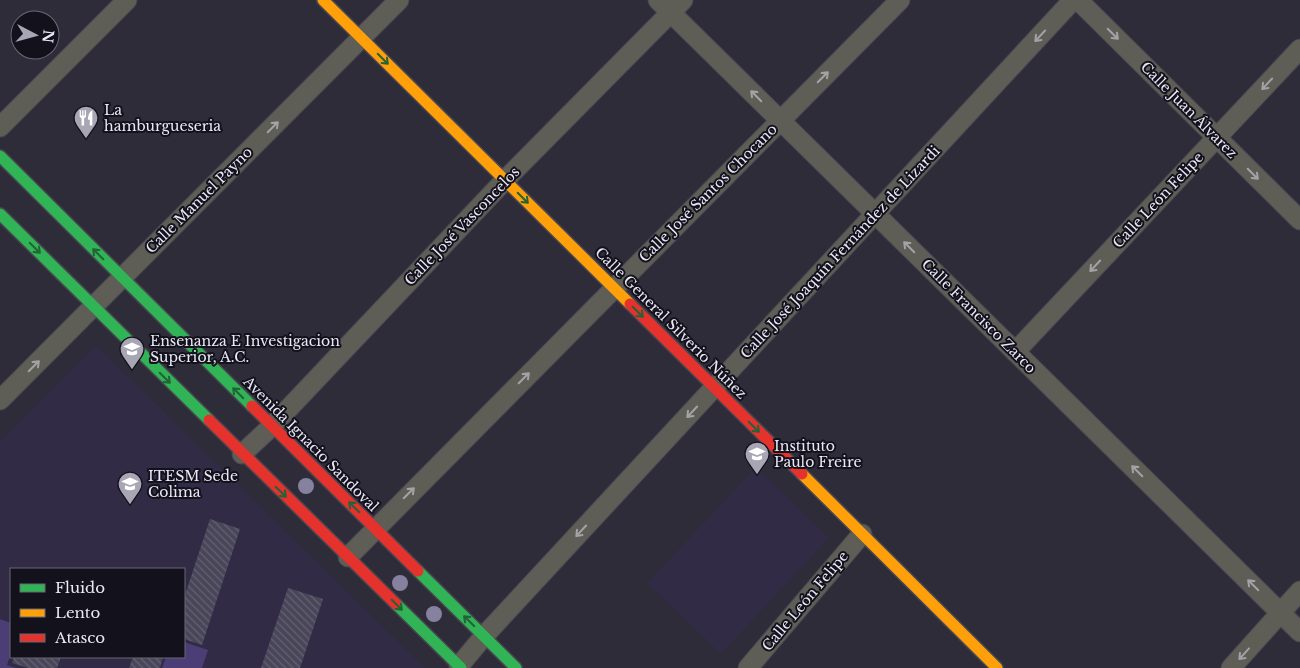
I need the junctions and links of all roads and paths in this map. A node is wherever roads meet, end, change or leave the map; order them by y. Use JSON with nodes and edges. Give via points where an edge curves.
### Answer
{"nodes":[{"id":1,"x":127,"y":0,"type":"edge"},
{"id":2,"x":323,"y":0,"type":"edge"},
{"id":3,"x":399,"y":0,"type":"edge"},
{"id":4,"x":900,"y":0,"type":"edge"},
{"id":5,"x":1073,"y":0,"type":"edge"},
{"id":6,"x":1078,"y":0,"type":"edge"},
{"id":7,"x":671,"y":4,"type":"edge"},
{"id":8,"x":361,"y":38,"type":"junction"},
{"id":9,"x":1300,"y":49,"type":"edge"},
{"id":10,"x":780,"y":120,"type":"junction"},
{"id":11,"x":0,"y":127,"type":"edge"},
{"id":12,"x":1216,"y":138,"type":"junction"},
{"id":13,"x":0,"y":156,"type":"edge"},
{"id":14,"x":505,"y":180,"type":"junction"},
{"id":15,"x":0,"y":214,"type":"edge"},
{"id":16,"x":875,"y":214,"type":"junction"},
{"id":17,"x":1300,"y":220,"type":"edge"},
{"id":18,"x":122,"y":278,"type":"junction"},
{"id":19,"x":614,"y":288,"type":"junction"},
{"id":20,"x":93,"y":307,"type":"junction"},
{"id":21,"x":1015,"y":352,"type":"junction"},
{"id":22,"x":714,"y":388,"type":"junction"},
{"id":23,"x":0,"y":400,"type":"edge"},
{"id":24,"x":272,"y":426,"type":"junction"},
{"id":25,"x":242,"y":454,"type":"junction"},
{"id":26,"x":375,"y":528,"type":"junction"},
{"id":27,"x":862,"y":534,"type":"junction"},
{"id":28,"x":348,"y":557,"type":"junction"},
{"id":29,"x":1300,"y":591,"type":"edge"},
{"id":30,"x":1281,"y":613,"type":"junction"},
{"id":31,"x":1300,"y":632,"type":"edge"},
{"id":32,"x":484,"y":636,"type":"junction"},
{"id":33,"x":460,"y":667,"type":"edge"},
{"id":34,"x":516,"y":668,"type":"edge"},
{"id":35,"x":748,"y":668,"type":"edge"},
{"id":36,"x":997,"y":668,"type":"edge"},
{"id":37,"x":1231,"y":668,"type":"edge"}],
"edges":[{"from":1,"to":11,"type":"street"},
{"from":2,"to":8,"type":"main road","name":"Calle General Silverio Núñez"},
{"from":3,"to":8,"type":"street","name":"Calle Manuel Payno"},
{"from":10,"to":4,"type":"street","name":"Calle José Santos Chocano","one_way":true},
{"from":5,"to":16,"type":"street","name":"Calle José Joaquín Fernández de Lizardi","one_way":true},
{"from":6,"to":12,"type":"street","name":"Calle Juan Álvarez","one_way":true},
{"from":10,"to":7,"type":"street","name":"Calle Francisco Zarco","one_way":true},
{"from":7,"to":14,"type":"street","name":"Calle José Vasconcelos"},
{"from":8,"to":14,"type":"main road","name":"Calle General Silverio Núñez","one_way":true},
{"from":18,"to":8,"type":"street","name":"Calle Manuel Payno","one_way":true},
{"from":9,"to":12,"type":"street","name":"Calle León Felipe","one_way":true},
{"from":10,"to":16,"type":"street","name":"Calle Francisco Zarco"},
{"from":10,"to":19,"type":"street","name":"Calle José Santos Chocano"},
{"from":12,"to":17,"type":"street","name":"Calle Juan Álvarez","one_way":true},
{"from":12,"to":21,"type":"street","name":"Calle León Felipe","one_way":true},
{"from":18,"to":13,"type":"main road","name":"Avenida Ignacio Sandoval","one_way":true},
{"from":14,"to":19,"type":"main road","name":"Calle General Silverio Núñez","one_way":true},
{"from":14,"to":24,"type":"street","name":"Calle José Vasconcelos"},
{"from":15,"to":20,"type":"main road","one_way":true},
{"from":21,"to":16,"type":"street","name":"Calle Francisco Zarco","one_way":true},
{"from":16,"to":22,"type":"street","name":"Calle José Joaquín Fernández de Lizardi"},
{"from":18,"to":20,"type":"street","name":"Calle Manuel Payno"},
{"from":24,"to":18,"type":"main road","name":"Avenida Ignacio Sandoval","one_way":true},
{"from":19,"to":22,"type":"main road","name":"Calle General Silverio Núñez","one_way":true},
{"from":26,"to":19,"type":"street","name":"Calle José Santos Chocano","one_way":true},
{"from":23,"to":20,"type":"street","name":"Calle Manuel Payno","one_way":true},
{"from":20,"to":25,"type":"main road","one_way":true},
{"from":30,"to":21,"type":"street","name":"Calle Francisco Zarco","one_way":true},
{"from":22,"to":27,"type":"main road","name":"Calle General Silverio Núñez","one_way":true},
{"from":22,"to":32,"type":"street","name":"Calle José Joaquín Fernández de Lizardi","one_way":true},
{"from":24,"to":25,"type":"street","name":"Calle José Vasconcelos"},
{"from":26,"to":24,"type":"main road","name":"Avenida Ignacio Sandoval","one_way":true},
{"from":25,"to":28,"type":"main road","one_way":true},
{"from":26,"to":28,"type":"street","name":"Calle José Santos Chocano"},
{"from":32,"to":26,"type":"main road","name":"Avenida Ignacio Sandoval","one_way":true},
{"from":27,"to":35,"type":"street","name":"Calle León Felipe"},
{"from":27,"to":36,"type":"main road","name":"Calle General Silverio Núñez"},
{"from":28,"to":33,"type":"main road","one_way":true},
{"from":29,"to":30,"type":"street"},
{"from":30,"to":31,"type":"street","name":"Calle Francisco Zarco"},
{"from":30,"to":37,"type":"street","one_way":true},
{"from":32,"to":33,"type":"street","name":"Calle José Joaquín Fernández de Lizardi"},
{"from":32,"to":34,"type":"main road","name":"Avenida Ignacio Sandoval"}]}
